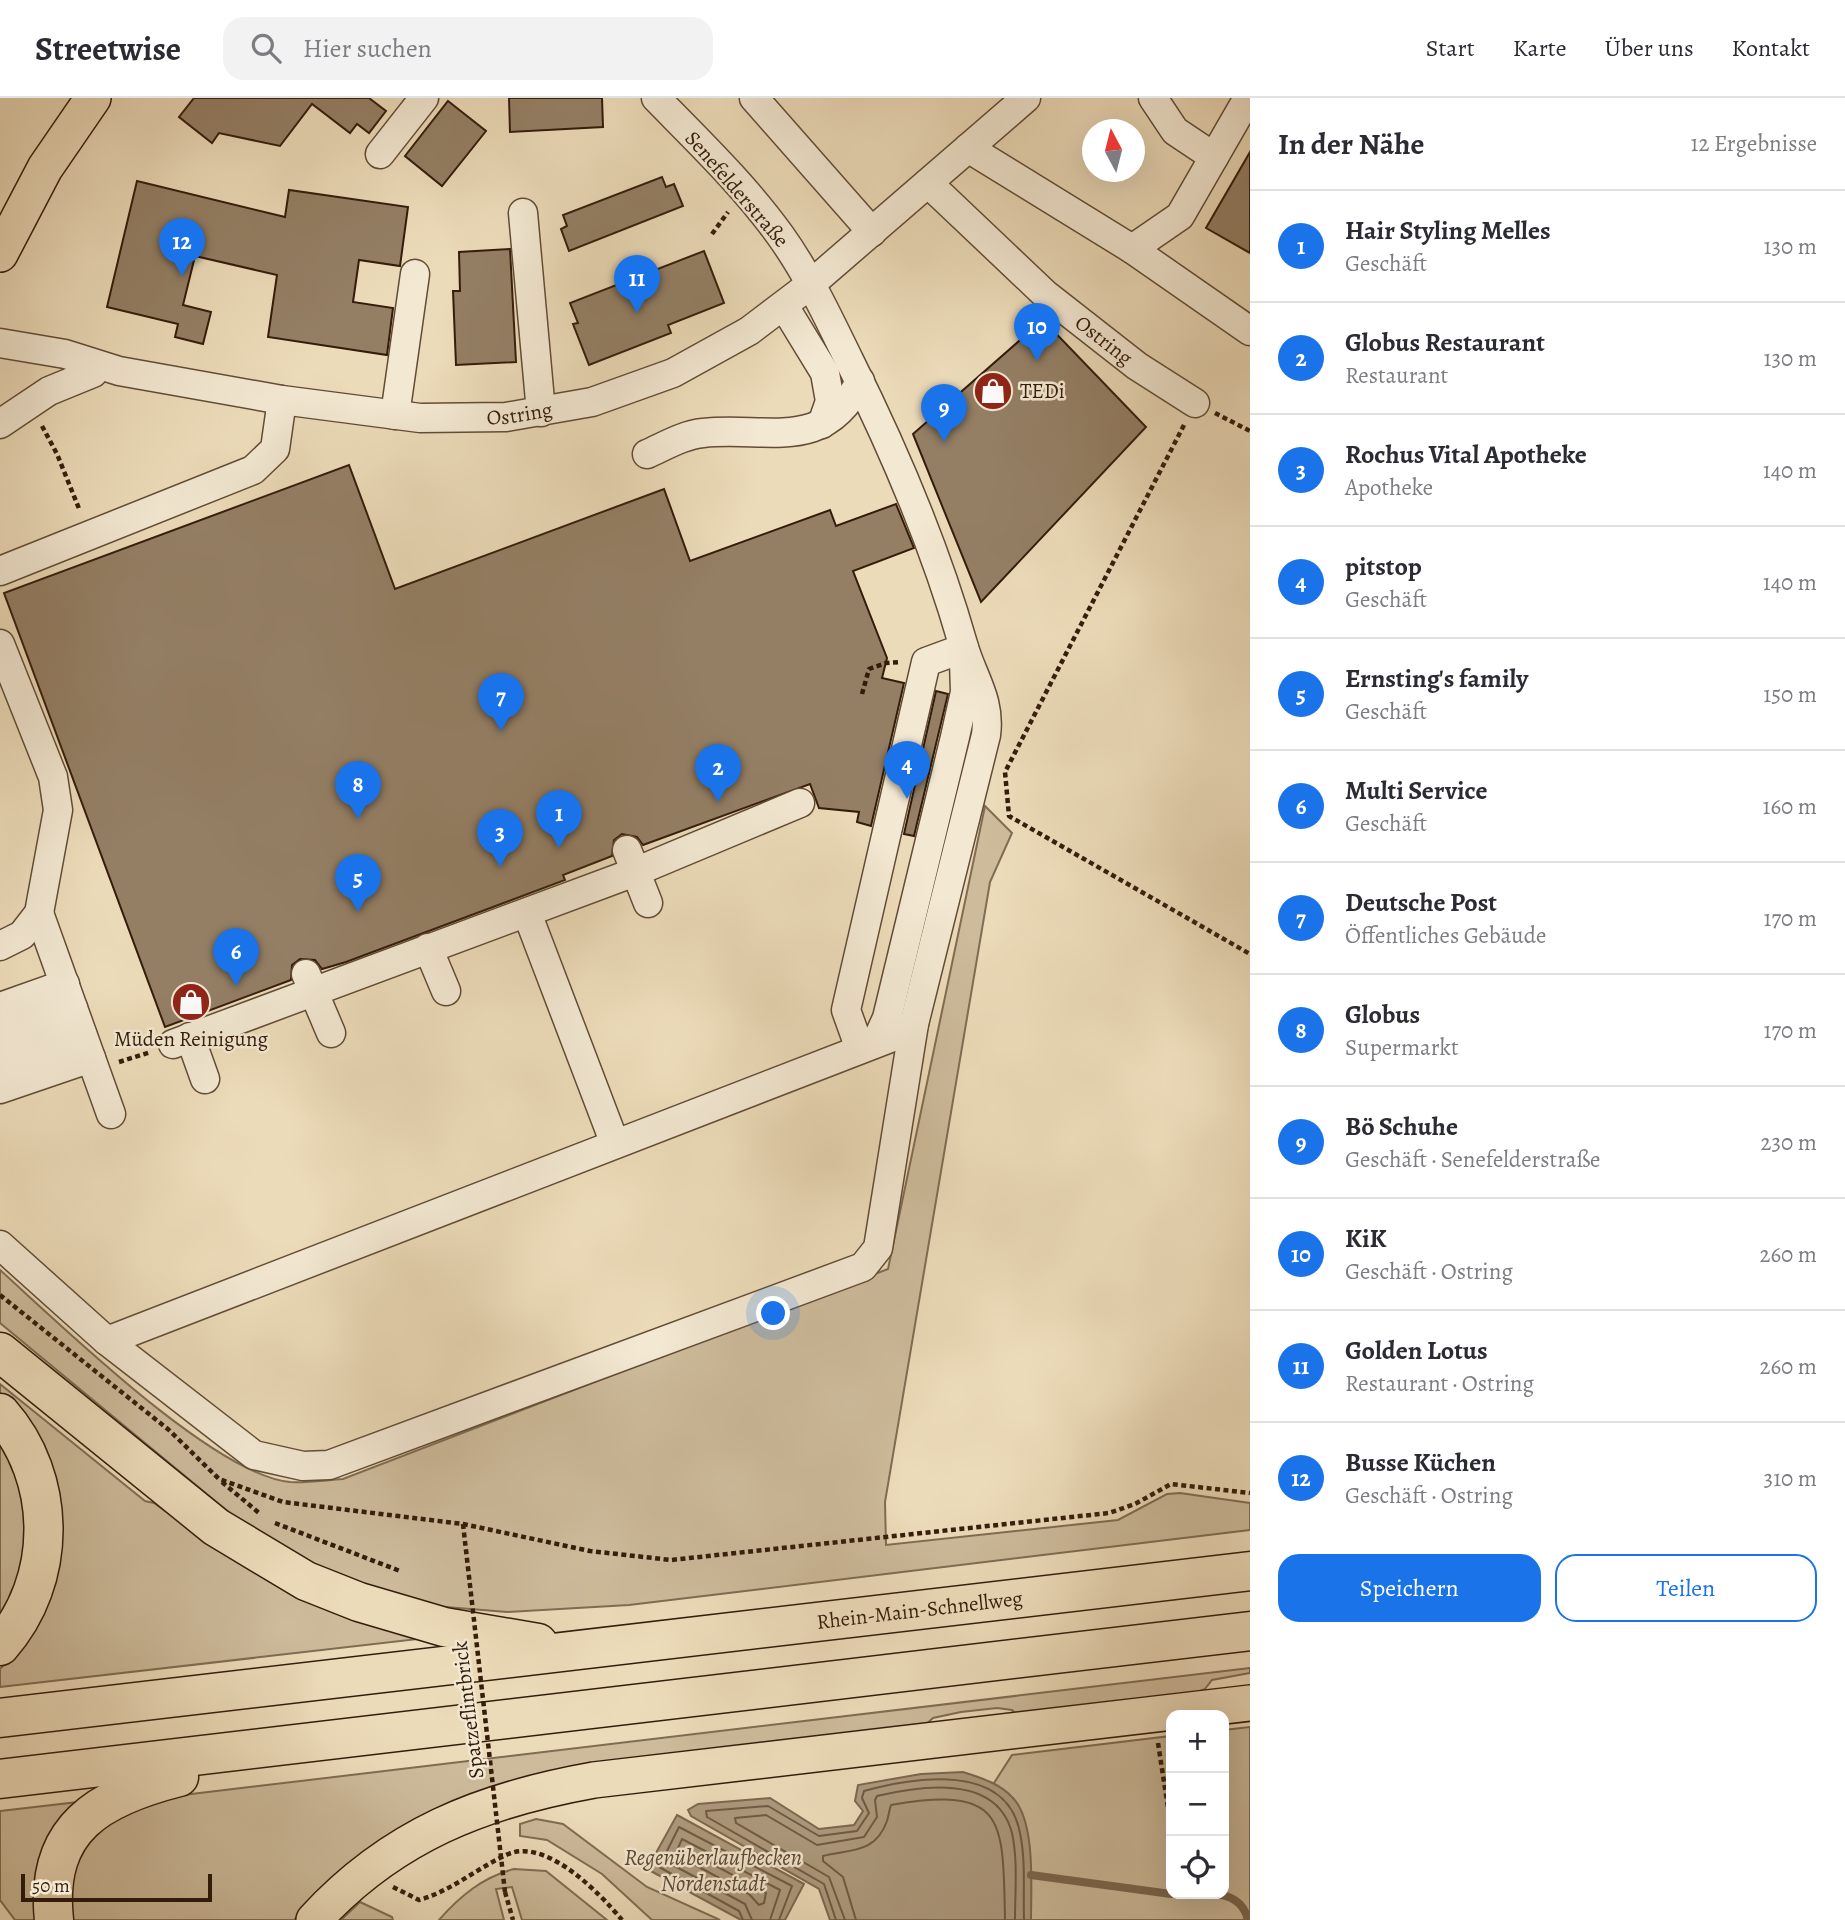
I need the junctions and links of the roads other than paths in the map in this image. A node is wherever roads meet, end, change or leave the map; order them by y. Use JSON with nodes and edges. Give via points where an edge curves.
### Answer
{"nodes":[{"id":1,"x":424,"y":98,"type":"edge"},
{"id":2,"x":656,"y":98,"type":"edge"},
{"id":3,"x":754,"y":98,"type":"edge"},
{"id":4,"x":1026,"y":98,"type":"edge"},
{"id":5,"x":1153,"y":98,"type":"edge"},
{"id":6,"x":1248,"y":98,"type":"edge"},
{"id":7,"x":79,"y":103,"type":"edge"},
{"id":8,"x":968,"y":148,"type":"junction"},
{"id":9,"x":380,"y":154,"type":"dead end"},
{"id":10,"x":1214,"y":156,"type":"junction"},
{"id":11,"x":928,"y":183,"type":"junction"},
{"id":12,"x":523,"y":214,"type":"dead end"},
{"id":13,"x":872,"y":232,"type":"junction"},
{"id":14,"x":1132,"y":248,"type":"junction"},
{"id":15,"x":0,"y":254,"type":"edge"},
{"id":16,"x":415,"y":274,"type":"dead end"},
{"id":17,"x":811,"y":284,"type":"junction"},
{"id":18,"x":784,"y":306,"type":"junction"},
{"id":19,"x":1250,"y":331,"type":"edge"},
{"id":20,"x":0,"y":343,"type":"edge"},
{"id":21,"x":0,"y":357,"type":"edge"},
{"id":22,"x":106,"y":372,"type":"junction"},
{"id":23,"x":860,"y":381,"type":"junction"},
{"id":24,"x":282,"y":400,"type":"junction"},
{"id":25,"x":1195,"y":403,"type":"road end"},
{"id":26,"x":541,"y":412,"type":"junction"},
{"id":27,"x":395,"y":415,"type":"junction"},
{"id":28,"x":0,"y":424,"type":"edge"},
{"id":29,"x":822,"y":424,"type":"junction"},
{"id":30,"x":647,"y":454,"type":"dead end"},
{"id":31,"x":0,"y":571,"type":"edge"},
{"id":32,"x":0,"y":644,"type":"edge"},
{"id":33,"x":964,"y":648,"type":"junction"},
{"id":34,"x":800,"y":803,"type":"dead end"},
{"id":35,"x":631,"y":861,"type":"junction"},
{"id":36,"x":648,"y":903,"type":"dead end"},
{"id":37,"x":39,"y":913,"type":"junction"},
{"id":38,"x":527,"y":913,"type":"junction"},
{"id":39,"x":0,"y":946,"type":"edge"},
{"id":40,"x":428,"y":948,"type":"junction"},
{"id":41,"x":310,"y":982,"type":"junction"},
{"id":42,"x":446,"y":992,"type":"dead end"},
{"id":43,"x":69,"y":996,"type":"junction"},
{"id":44,"x":914,"y":1024,"type":"junction"},
{"id":45,"x":30,"y":1030,"type":"edge"},
{"id":46,"x":331,"y":1033,"type":"dead end"},
{"id":47,"x":0,"y":1035,"type":"edge"},
{"id":48,"x":868,"y":1046,"type":"junction"},
{"id":49,"x":89,"y":1054,"type":"junction"},
{"id":50,"x":0,"y":1064,"type":"edge"},
{"id":51,"x":205,"y":1079,"type":"dead end"},
{"id":52,"x":0,"y":1089,"type":"edge"},
{"id":53,"x":111,"y":1114,"type":"dead end"},
{"id":54,"x":615,"y":1144,"type":"junction"},
{"id":55,"x":0,"y":1245,"type":"edge"},
{"id":56,"x":107,"y":1341,"type":"junction"},
{"id":57,"x":0,"y":1352,"type":"edge"},
{"id":58,"x":0,"y":1413,"type":"edge"},
{"id":59,"x":1250,"y":1571,"type":"edge"},
{"id":60,"x":1250,"y":1631,"type":"edge"},
{"id":61,"x":0,"y":1646,"type":"edge"},
{"id":62,"x":589,"y":1650,"type":"junction"},
{"id":63,"x":1250,"y":1703,"type":"edge"},
{"id":64,"x":0,"y":1718,"type":"edge"},
{"id":65,"x":337,"y":1738,"type":"junction"},
{"id":66,"x":0,"y":1779,"type":"edge"},
{"id":67,"x":54,"y":1920,"type":"edge"},
{"id":68,"x":314,"y":1920,"type":"edge"}],
"edges":[{"from":1,"to":9,"type":"street"},
{"from":2,"to":17,"type":"street","name":"Senefelderstraße","via":[[744,190]]},
{"from":3,"to":13,"type":"street"},
{"from":4,"to":8,"type":"street","name":"Ostring"},
{"from":5,"to":10,"type":"street","via":[[1175,131]]},
{"from":6,"to":10,"type":"street"},
{"from":7,"to":15,"type":"main road"},
{"from":8,"to":11,"type":"street","name":"Ostring"},
{"from":8,"to":14,"type":"street"},
{"from":10,"to":14,"type":"street","via":[[1180,216]]},
{"from":11,"to":13,"type":"street","name":"Ostring"},
{"from":11,"to":25,"type":"street","name":"Ostring","via":[[1045,294],[1137,366]]},
{"from":12,"to":26,"type":"street"},
{"from":13,"to":17,"type":"street","name":"Ostring"},
{"from":14,"to":19,"type":"street"},
{"from":16,"to":27,"type":"street"},
{"from":17,"to":18,"type":"street","name":"Ostring"},
{"from":17,"to":23,"type":"street","name":"Senefelderstraße"},
{"from":18,"to":26,"type":"street","name":"Ostring","via":[[673,373],[592,402]]},
{"from":18,"to":29,"type":"street","via":[[825,373],[830,401]]},
{"from":20,"to":22,"type":"street","name":"Ostring","via":[[55,351]]},
{"from":21,"to":22,"type":"street","name":"Ostring","via":[[38,367]]},
{"from":22,"to":24,"type":"street","name":"Ostring"},
{"from":22,"to":28,"type":"street","via":[[49,391]]},
{"from":23,"to":29,"type":"street","via":[[841,410]]},
{"from":23,"to":33,"type":"street","name":"Senefelderstraße","via":[[927,531]]},
{"from":24,"to":27,"type":"street","name":"Ostring"},
{"from":24,"to":31,"type":"street","via":[[275,449],[253,470]]},
{"from":26,"to":27,"type":"street","name":"Ostring","via":[[463,419]]},
{"from":29,"to":30,"type":"street","via":[[794,433],[699,433]]},
{"from":32,"to":37,"type":"street","via":[[57,792],[55,831]]},
{"from":33,"to":44,"type":"street","via":[[989,717]]},
{"from":33,"to":48,"type":"street","via":[[965,692],[955,737],[887,1018]]},
{"from":33,"to":48,"type":"street","via":[[926,662],[846,1010]]},
{"from":34,"to":35,"type":"street"},
{"from":35,"to":36,"type":"street"},
{"from":35,"to":38,"type":"street"},
{"from":37,"to":39,"type":"street","via":[[22,935]]},
{"from":37,"to":43,"type":"street"},
{"from":38,"to":40,"type":"street"},
{"from":38,"to":54,"type":"street"},
{"from":40,"to":41,"type":"street"},
{"from":40,"to":42,"type":"street"},
{"from":41,"to":46,"type":"street"},
{"from":41,"to":51,"type":"street","via":[[181,1041]]},
{"from":43,"to":45,"type":"street"},
{"from":43,"to":49,"type":"street"},
{"from":44,"to":48,"type":"street"},
{"from":44,"to":56,"type":"street","via":[[878,1248],[863,1267],[330,1465],[303,1466],[254,1455]]},
{"from":45,"to":47,"type":"street"},
{"from":45,"to":49,"type":"street"},
{"from":45,"to":50,"type":"street"},
{"from":45,"to":52,"type":"street"},
{"from":48,"to":54,"type":"street"},
{"from":49,"to":53,"type":"street"},
{"from":54,"to":56,"type":"street"},
{"from":55,"to":56,"type":"street"},
{"from":57,"to":62,"type":"highway","via":[[216,1527],[306,1581],[444,1627]]},
{"from":58,"to":61,"type":"highway","via":[[35,1472],[44,1529],[35,1586]]},
{"from":59,"to":62,"type":"highway","name":"Rhein-Main-Schnellweg"},
{"from":60,"to":65,"type":"highway"},
{"from":62,"to":64,"type":"highway","name":"Rhein-Main-Schnellweg"},
{"from":63,"to":68,"type":"main road","via":[[560,1786],[473,1810],[420,1835],[372,1866]]},
{"from":65,"to":66,"type":"highway"},
{"from":65,"to":67,"type":"highway","via":[[143,1786],[106,1801],[65,1845],[53,1883]]}]}
